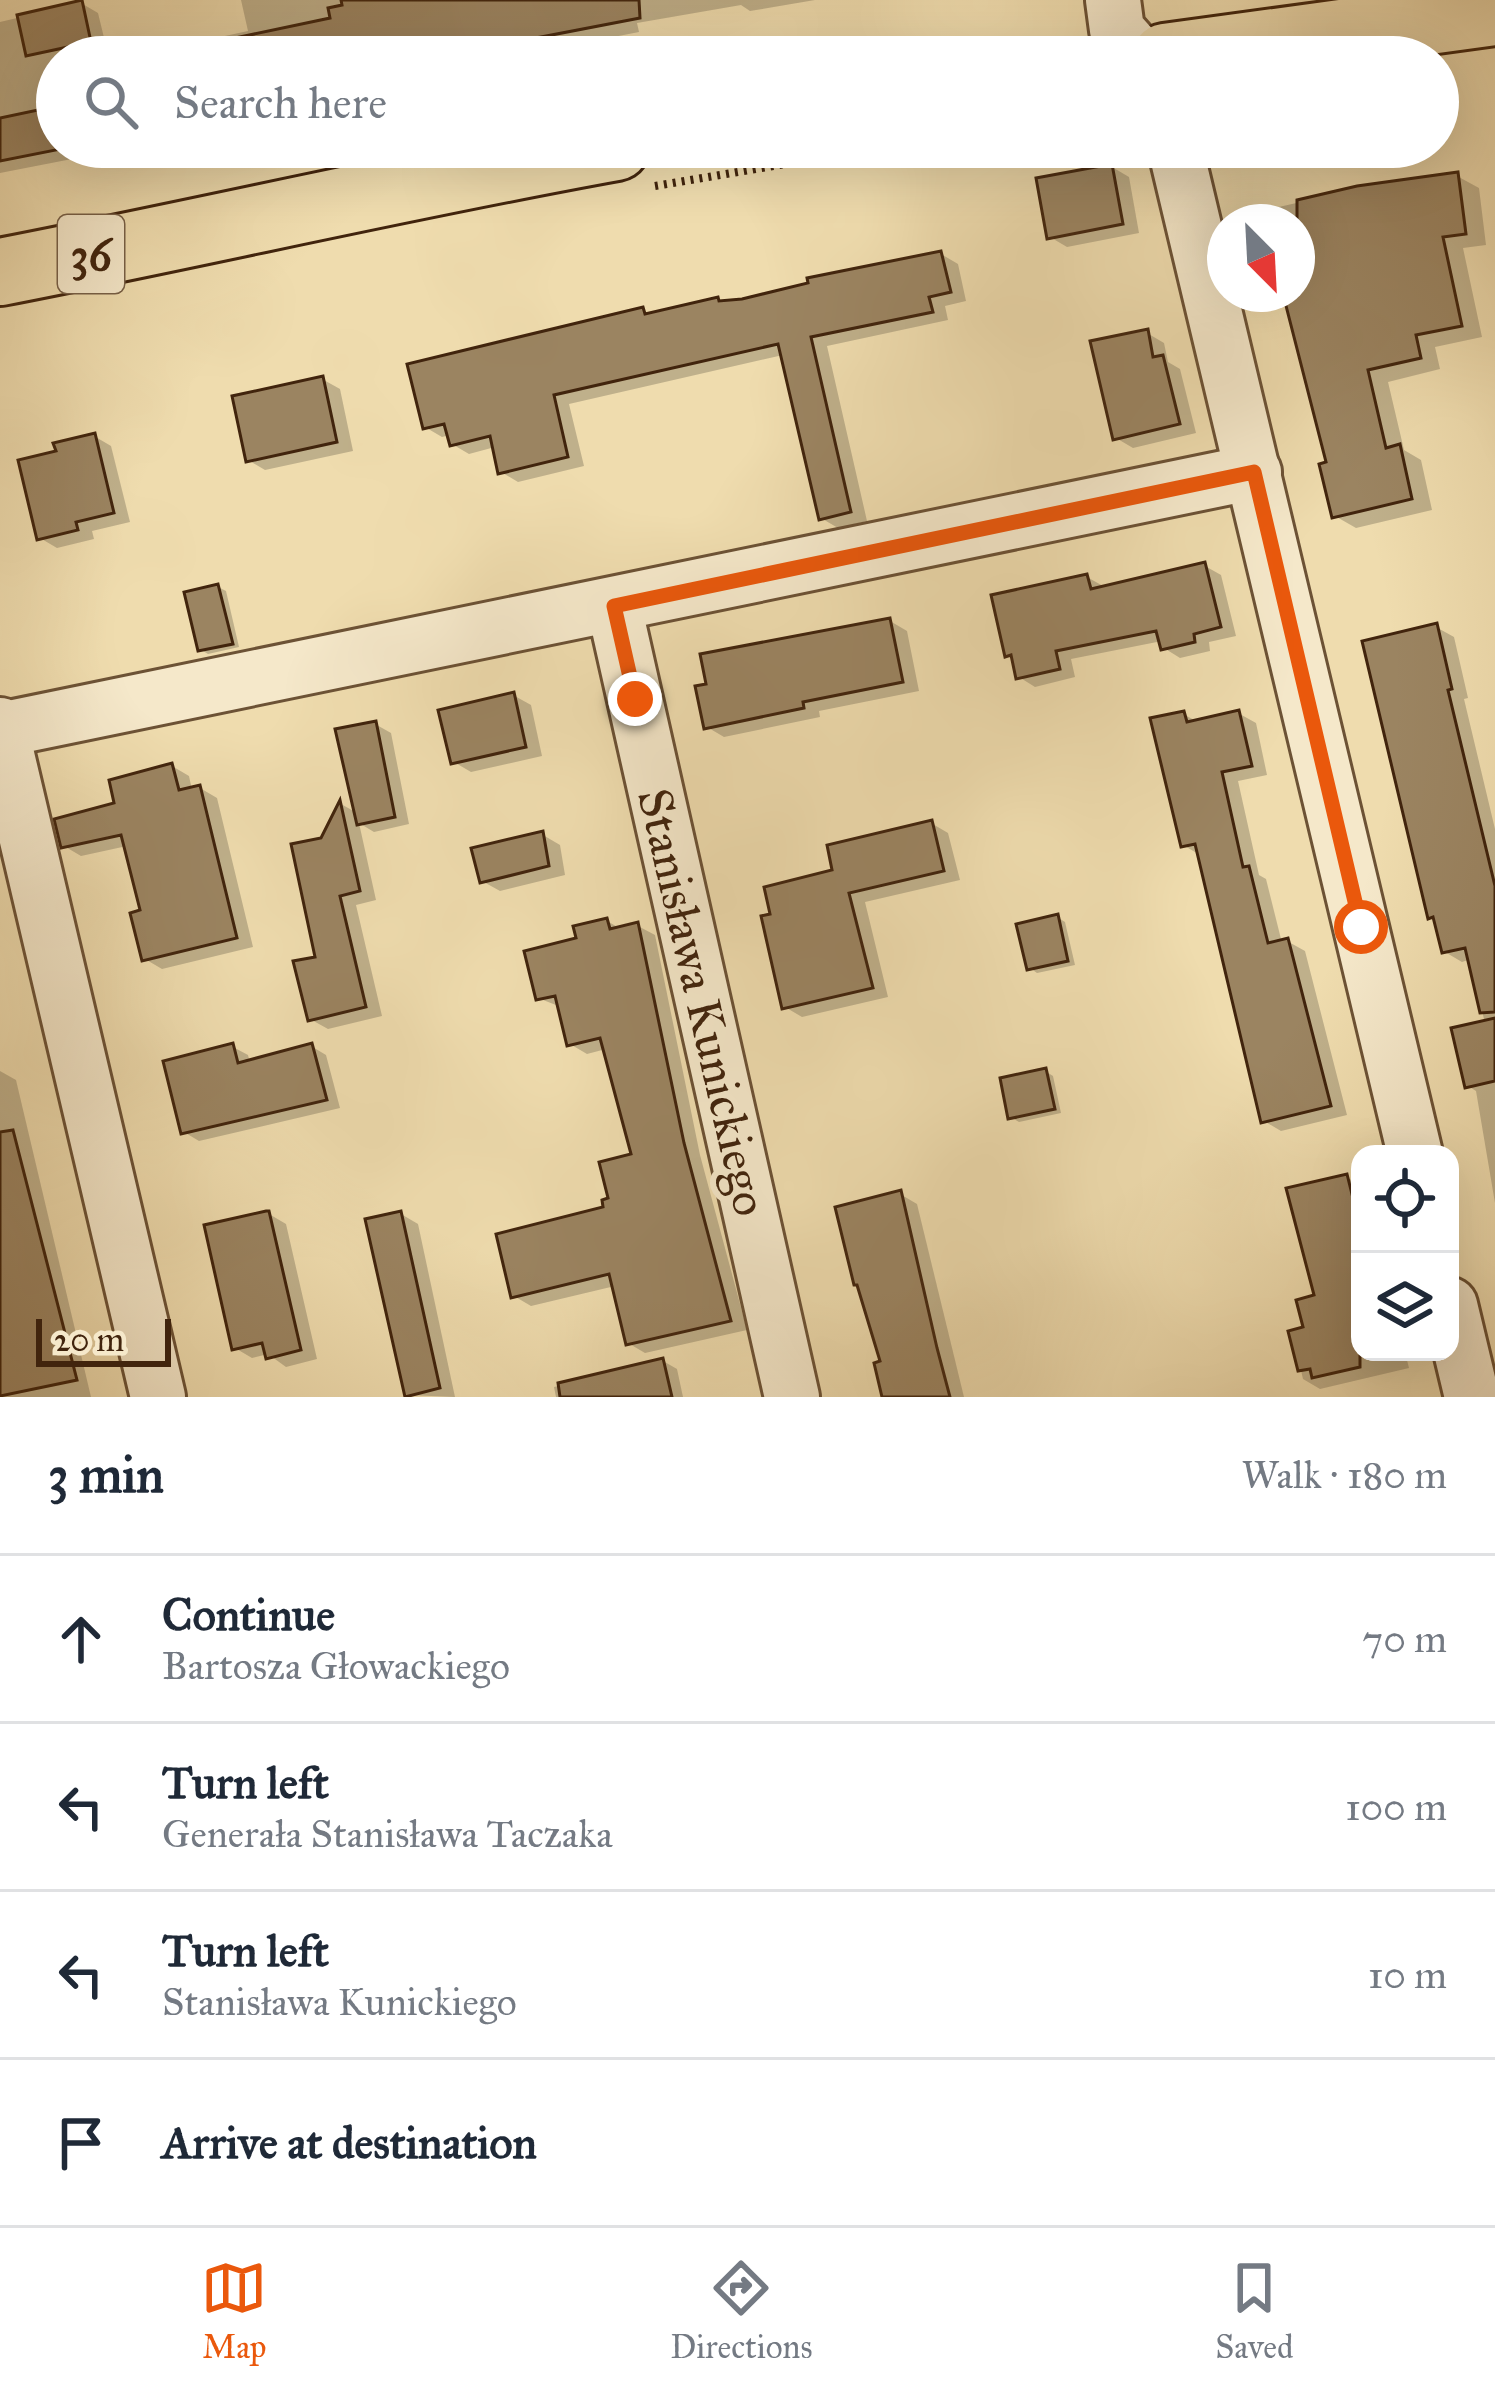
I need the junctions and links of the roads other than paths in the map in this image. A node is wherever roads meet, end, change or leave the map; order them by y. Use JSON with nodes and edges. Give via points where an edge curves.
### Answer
{"nodes":[{"id":1,"x":1113,"y":0,"type":"edge"},
{"id":2,"x":1495,"y":12,"type":"edge"},
{"id":3,"x":1122,"y":36,"type":"edge"},
{"id":4,"x":1319,"y":36,"type":"edge"},
{"id":5,"x":500,"y":168,"type":"edge"},
{"id":6,"x":1179,"y":168,"type":"edge"},
{"id":7,"x":0,"y":272,"type":"edge"},
{"id":8,"x":1254,"y":472,"type":"junction"},
{"id":9,"x":614,"y":606,"type":"junction"},
{"id":10,"x":0,"y":728,"type":"edge"},
{"id":11,"x":1412,"y":1145,"type":"edge"},
{"id":12,"x":1459,"y":1343,"type":"edge"},
{"id":13,"x":158,"y":1397,"type":"edge"},
{"id":14,"x":792,"y":1397,"type":"edge"},
{"id":15,"x":1472,"y":1397,"type":"edge"}],
"edges":[{"from":1,"to":3,"type":"street"},
{"from":2,"to":4,"type":"main road"},
{"from":5,"to":7,"type":"main road","number":"36"},
{"from":6,"to":8,"type":"street"},
{"from":8,"to":9,"type":"street"},
{"from":8,"to":11,"type":"street"},
{"from":9,"to":10,"type":"street"},
{"from":9,"to":14,"type":"street","name":"Stanisława Kunickiego"},
{"from":10,"to":13,"type":"street"},
{"from":12,"to":15,"type":"street"}]}
